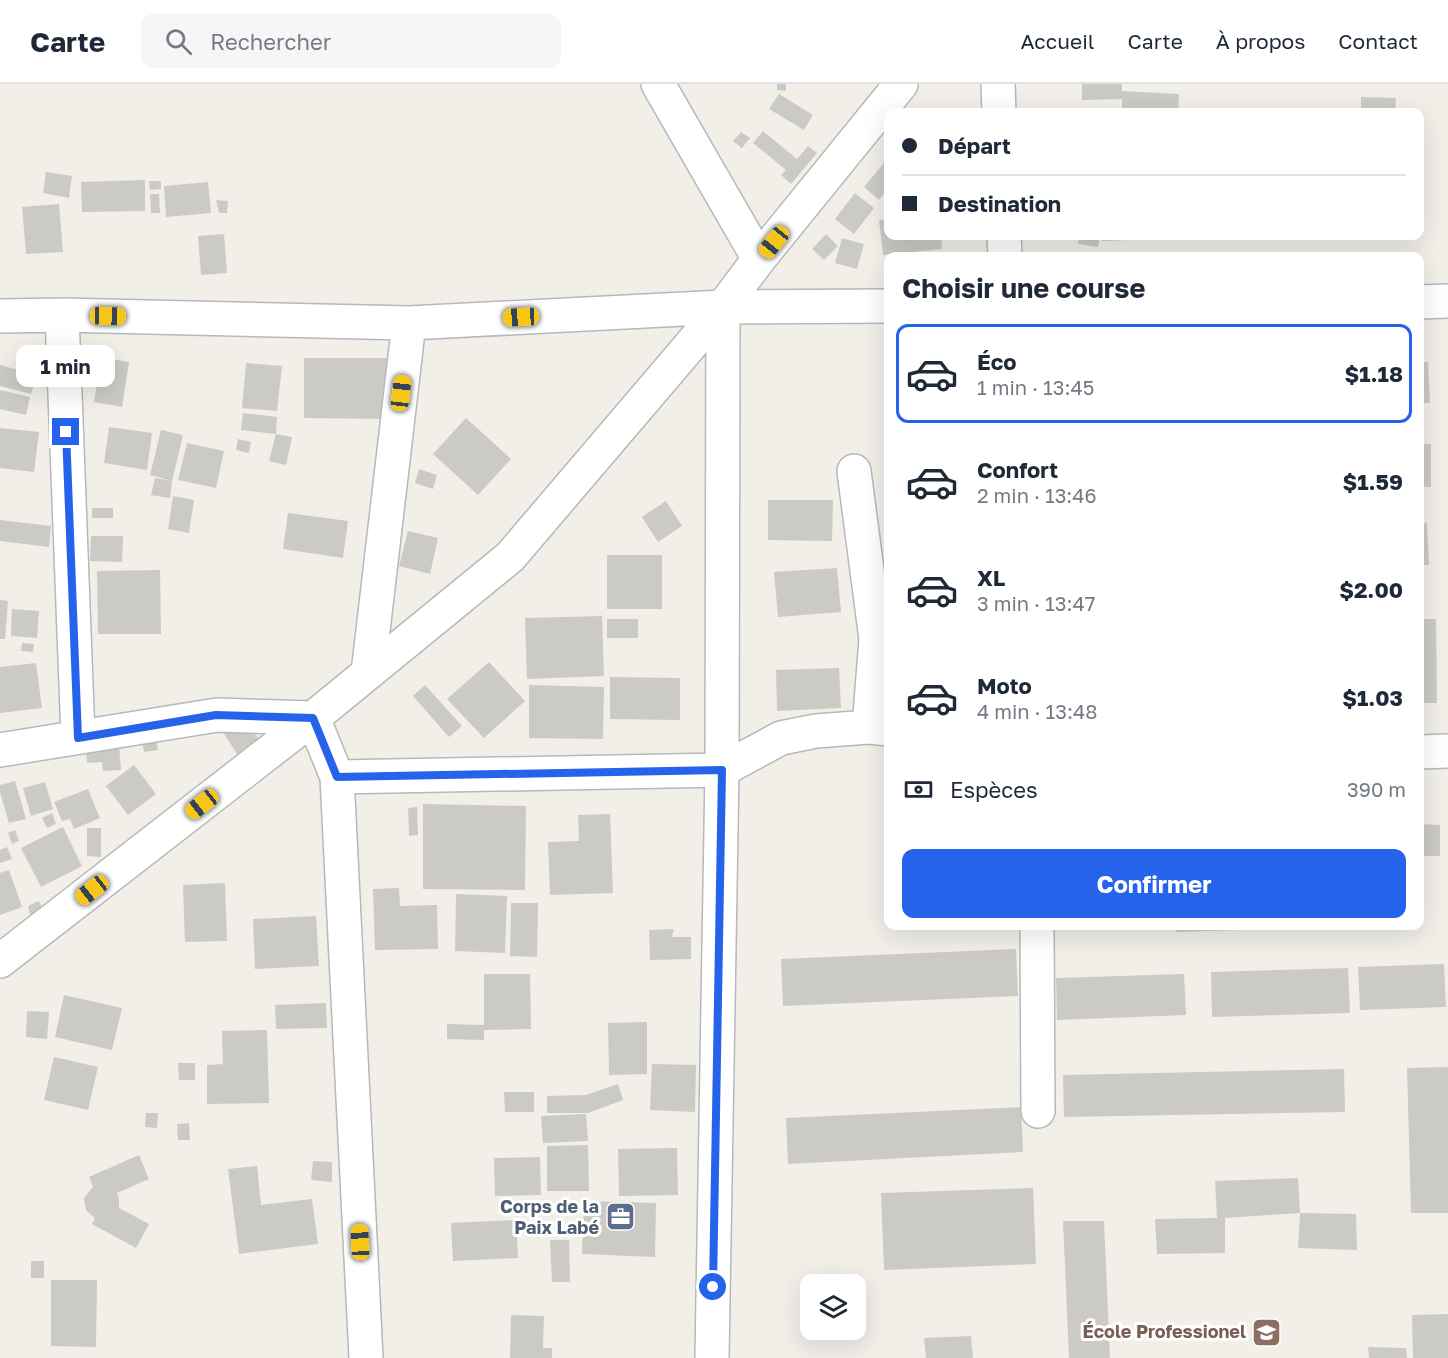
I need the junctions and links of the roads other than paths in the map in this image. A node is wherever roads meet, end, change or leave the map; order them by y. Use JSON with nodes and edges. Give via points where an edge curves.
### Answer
{"nodes":[{"id":1,"x":658,"y":84,"type":"edge"},
{"id":2,"x":901,"y":84,"type":"edge"},
{"id":3,"x":998,"y":84,"type":"edge"},
{"id":4,"x":999,"y":108,"type":"edge"},
{"id":5,"x":759,"y":259,"type":"junction"},
{"id":6,"x":1448,"y":301,"type":"edge"},
{"id":7,"x":1424,"y":302,"type":"edge"},
{"id":8,"x":884,"y":306,"type":"edge"},
{"id":9,"x":723,"y":307,"type":"junction"},
{"id":10,"x":62,"y":315,"type":"junction"},
{"id":11,"x":0,"y":316,"type":"edge"},
{"id":12,"x":409,"y":323,"type":"junction"},
{"id":13,"x":854,"y":471,"type":"dead end"},
{"id":14,"x":368,"y":673,"type":"junction"},
{"id":15,"x":313,"y":718,"type":"junction"},
{"id":16,"x":879,"y":728,"type":"edge"},
{"id":17,"x":78,"y":738,"type":"junction"},
{"id":18,"x":0,"y":750,"type":"edge"},
{"id":19,"x":1448,"y":751,"type":"edge"},
{"id":20,"x":1424,"y":752,"type":"edge"},
{"id":21,"x":722,"y":770,"type":"junction"},
{"id":22,"x":337,"y":777,"type":"junction"},
{"id":23,"x":1037,"y":930,"type":"edge"},
{"id":24,"x":0,"y":961,"type":"edge"},
{"id":25,"x":1038,"y":1111,"type":"dead end"},
{"id":26,"x":366,"y":1358,"type":"edge"},
{"id":27,"x":712,"y":1358,"type":"edge"}],
"edges":[{"from":1,"to":5,"type":"street"},
{"from":2,"to":5,"type":"street"},
{"from":3,"to":4,"type":"street"},
{"from":5,"to":9,"type":"street"},
{"from":6,"to":7,"type":"street"},
{"from":8,"to":9,"type":"street"},
{"from":9,"to":12,"type":"street"},
{"from":9,"to":14,"type":"street","via":[[510,557]]},
{"from":9,"to":21,"type":"street"},
{"from":10,"to":11,"type":"street"},
{"from":10,"to":12,"type":"street"},
{"from":10,"to":17,"type":"street"},
{"from":12,"to":14,"type":"street"},
{"from":13,"to":16,"type":"street","via":[[876,639]]},
{"from":14,"to":15,"type":"street"},
{"from":15,"to":17,"type":"street","via":[[216,715]]},
{"from":15,"to":22,"type":"street"},
{"from":15,"to":24,"type":"street"},
{"from":16,"to":21,"type":"street","via":[[816,731],[781,738]]},
{"from":17,"to":18,"type":"street"},
{"from":19,"to":20,"type":"street"},
{"from":21,"to":22,"type":"street"},
{"from":21,"to":27,"type":"street"},
{"from":22,"to":26,"type":"street"},
{"from":23,"to":25,"type":"street"}]}
